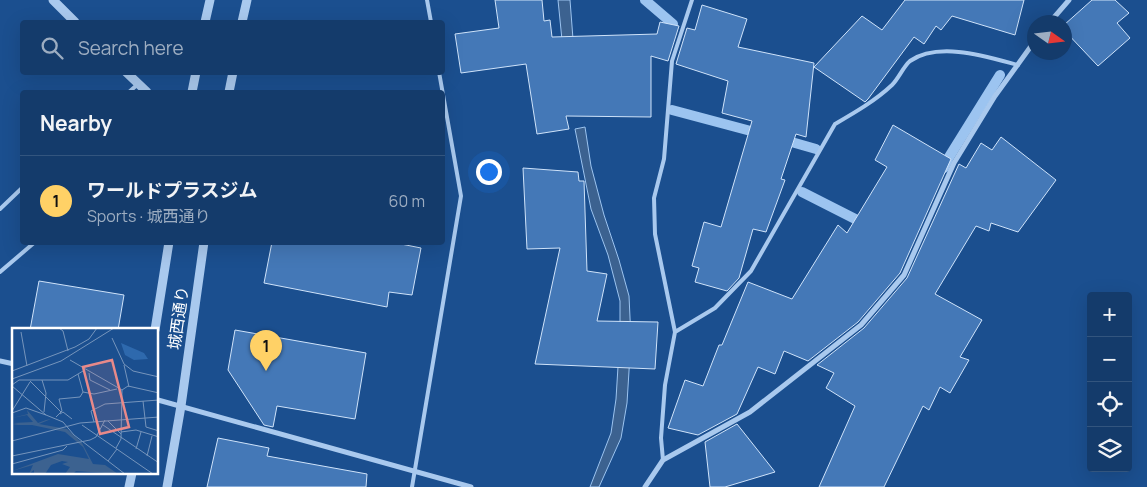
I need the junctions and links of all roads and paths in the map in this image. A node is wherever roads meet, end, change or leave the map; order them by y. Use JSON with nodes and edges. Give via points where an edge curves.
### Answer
{"nodes":[{"id":1,"x":53,"y":0,"type":"edge"},
{"id":2,"x":210,"y":0,"type":"edge"},
{"id":3,"x":247,"y":0,"type":"edge"},
{"id":4,"x":427,"y":0,"type":"edge"},
{"id":5,"x":692,"y":0,"type":"edge"},
{"id":6,"x":1069,"y":0,"type":"edge"},
{"id":7,"x":1056,"y":15,"type":"edge"},
{"id":8,"x":73,"y":20,"type":"edge"},
{"id":9,"x":205,"y":20,"type":"edge"},
{"id":10,"x":242,"y":20,"type":"edge"},
{"id":11,"x":430,"y":20,"type":"edge"},
{"id":12,"x":1027,"y":52,"type":"edge"},
{"id":13,"x":1018,"y":65,"type":"junction"},
{"id":14,"x":129,"y":75,"type":"edge"},
{"id":15,"x":195,"y":75,"type":"edge"},
{"id":16,"x":232,"y":75,"type":"edge"},
{"id":17,"x":440,"y":75,"type":"edge"},
{"id":18,"x":138,"y":84,"type":"junction"},
{"id":19,"x":131,"y":90,"type":"edge"},
{"id":20,"x":145,"y":90,"type":"edge"},
{"id":21,"x":192,"y":90,"type":"edge"},
{"id":22,"x":229,"y":90,"type":"edge"},
{"id":23,"x":442,"y":90,"type":"edge"},
{"id":24,"x":445,"y":106,"type":"edge"},
{"id":25,"x":20,"y":190,"type":"edge"},
{"id":26,"x":0,"y":208,"type":"edge"},
{"id":27,"x":32,"y":245,"type":"edge"},
{"id":28,"x":168,"y":245,"type":"edge"},
{"id":29,"x":204,"y":245,"type":"edge"},
{"id":30,"x":0,"y":272,"type":"edge"},
{"id":31,"x":155,"y":328,"type":"edge"},
{"id":32,"x":675,"y":332,"type":"junction"},
{"id":33,"x":159,"y":400,"type":"edge"},
{"id":34,"x":181,"y":406,"type":"junction"},
{"id":35,"x":663,"y":460,"type":"junction"},
{"id":36,"x":414,"y":472,"type":"junction"},
{"id":37,"x":132,"y":474,"type":"edge"},
{"id":38,"x":130,"y":487,"type":"edge"},
{"id":39,"x":167,"y":487,"type":"edge"},
{"id":40,"x":412,"y":487,"type":"edge"},
{"id":41,"x":470,"y":487,"type":"edge"},
{"id":42,"x":645,"y":487,"type":"edge"}],
"edges":[{"from":1,"to":8,"type":"street"},
{"from":2,"to":9,"type":"street"},
{"from":3,"to":10,"type":"street"},
{"from":4,"to":11,"type":"lane"},
{"from":5,"to":32,"type":"lane","via":[[672,61],[664,159],[654,198],[655,234]]},
{"from":6,"to":7,"type":"street"},
{"from":12,"to":13,"type":"street"},
{"from":13,"to":32,"type":"lane","via":[[972,53],[934,52],[910,61],[892,85],[835,124],[751,271],[714,308]]},
{"from":13,"to":35,"type":"street","via":[[954,163],[904,274],[861,325],[750,412]]},
{"from":14,"to":18,"type":"street"},
{"from":15,"to":21,"type":"street"},
{"from":16,"to":22,"type":"street"},
{"from":17,"to":23,"type":"lane"},
{"from":18,"to":19,"type":"lane"},
{"from":18,"to":20,"type":"street"},
{"from":24,"to":36,"type":"lane","via":[[461,196]]},
{"from":25,"to":26,"type":"lane"},
{"from":27,"to":30,"type":"lane"},
{"from":28,"to":31,"type":"street","name":"城西通り"},
{"from":29,"to":34,"type":"street","name":"城西通り"},
{"from":32,"to":35,"type":"lane","via":[[660,438]]},
{"from":33,"to":34,"type":"street"},
{"from":34,"to":36,"type":"street"},
{"from":34,"to":39,"type":"street","name":"城西通り"},
{"from":35,"to":42,"type":"street"},
{"from":36,"to":40,"type":"lane"},
{"from":36,"to":41,"type":"street"},
{"from":37,"to":38,"type":"street"}]}
